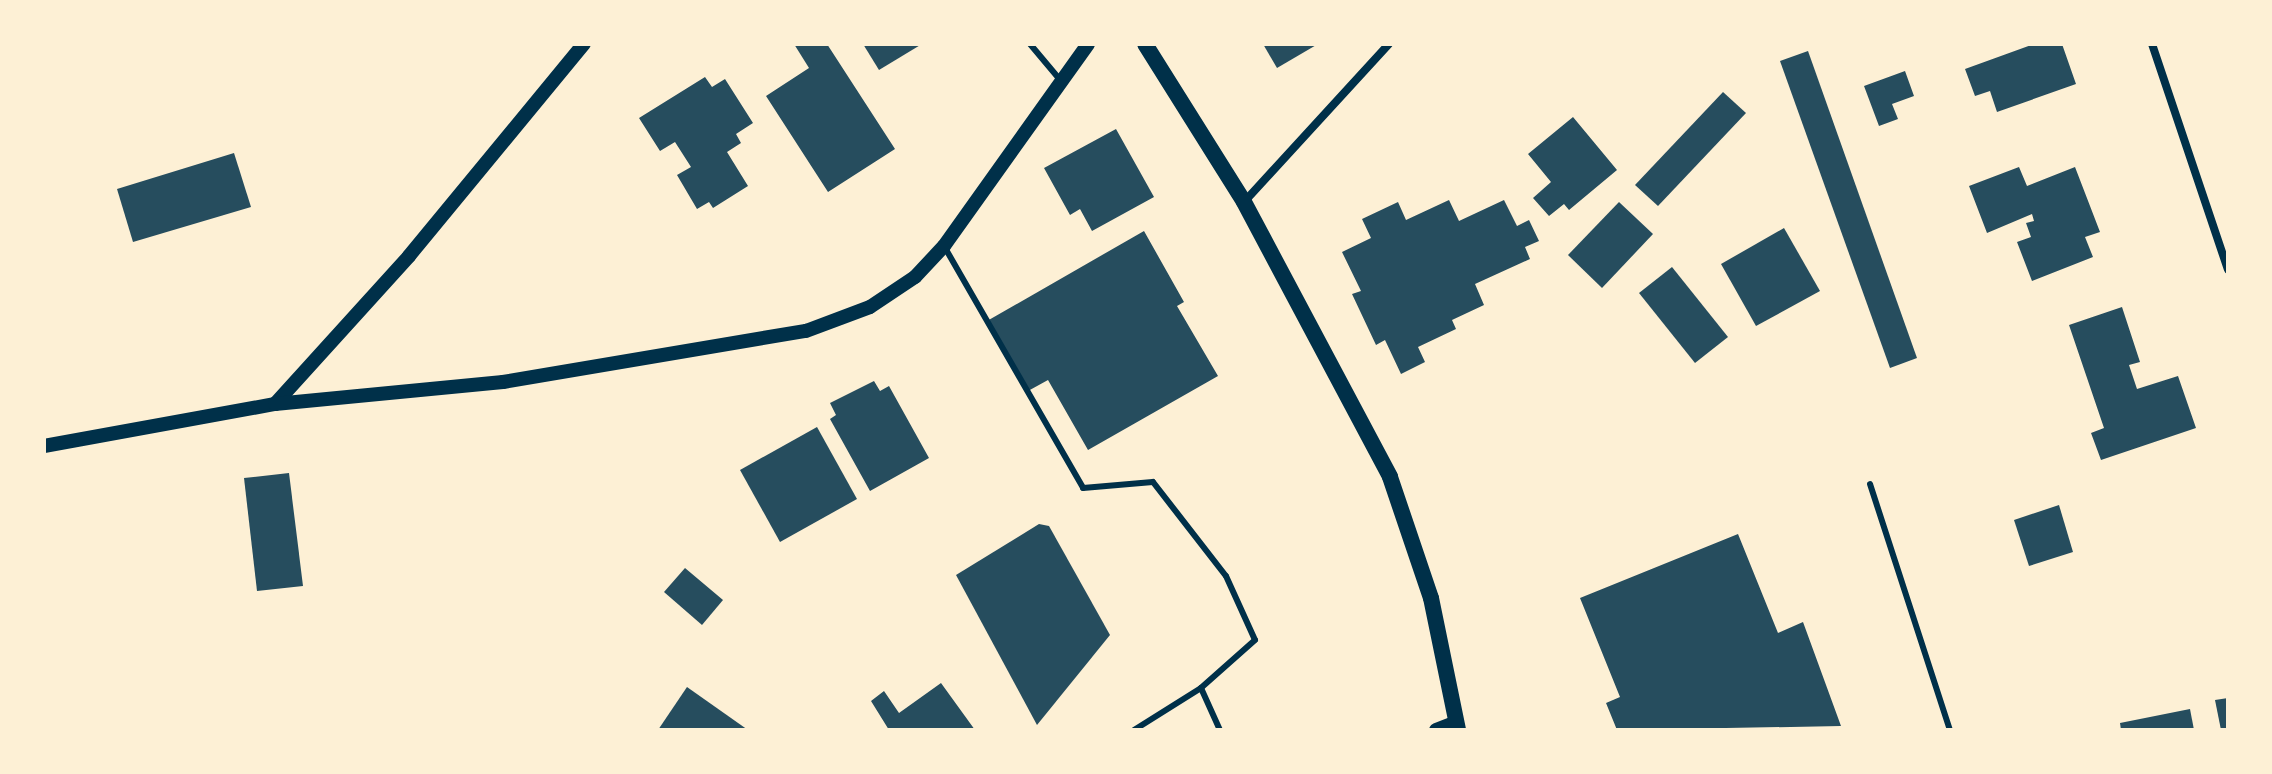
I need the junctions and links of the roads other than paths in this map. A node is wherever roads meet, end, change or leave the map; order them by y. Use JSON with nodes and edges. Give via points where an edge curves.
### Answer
{"nodes":[{"id":1,"x":584,"y":44,"type":"edge"},
{"id":2,"x":1030,"y":44,"type":"edge"},
{"id":3,"x":1088,"y":44,"type":"edge"},
{"id":4,"x":1145,"y":44,"type":"edge"},
{"id":5,"x":1389,"y":44,"type":"edge"},
{"id":6,"x":2152,"y":44,"type":"edge"},
{"id":7,"x":1064,"y":84,"type":"junction"},
{"id":8,"x":1244,"y":202,"type":"junction"},
{"id":9,"x":944,"y":246,"type":"junction"},
{"id":10,"x":2228,"y":270,"type":"edge"},
{"id":11,"x":275,"y":404,"type":"junction"},
{"id":12,"x":44,"y":446,"type":"edge"},
{"id":13,"x":1870,"y":484,"type":"dead end"},
{"id":14,"x":1201,"y":688,"type":"junction"},
{"id":15,"x":1458,"y":726,"type":"edge"},
{"id":16,"x":1134,"y":730,"type":"edge"},
{"id":17,"x":1220,"y":730,"type":"edge"},
{"id":18,"x":1436,"y":730,"type":"edge"},
{"id":19,"x":1950,"y":730,"type":"edge"}],
"edges":[{"from":1,"to":11,"type":"street","via":[[409,256]]},
{"from":2,"to":7,"type":"lane"},
{"from":3,"to":7,"type":"street"},
{"from":4,"to":8,"type":"main road"},
{"from":5,"to":8,"type":"street"},
{"from":6,"to":10,"type":"street"},
{"from":7,"to":9,"type":"street"},
{"from":8,"to":15,"type":"main road","via":[[1390,477],[1431,598]]},
{"from":9,"to":11,"type":"street","via":[[915,277],[870,307],[806,331],[503,382]]},
{"from":9,"to":14,"type":"lane","via":[[1083,488],[1153,482],[1226,576],[1255,640]]},
{"from":11,"to":12,"type":"street"},
{"from":13,"to":19,"type":"lane"},
{"from":14,"to":16,"type":"lane"},
{"from":14,"to":17,"type":"lane"},
{"from":15,"to":18,"type":"street"}]}
